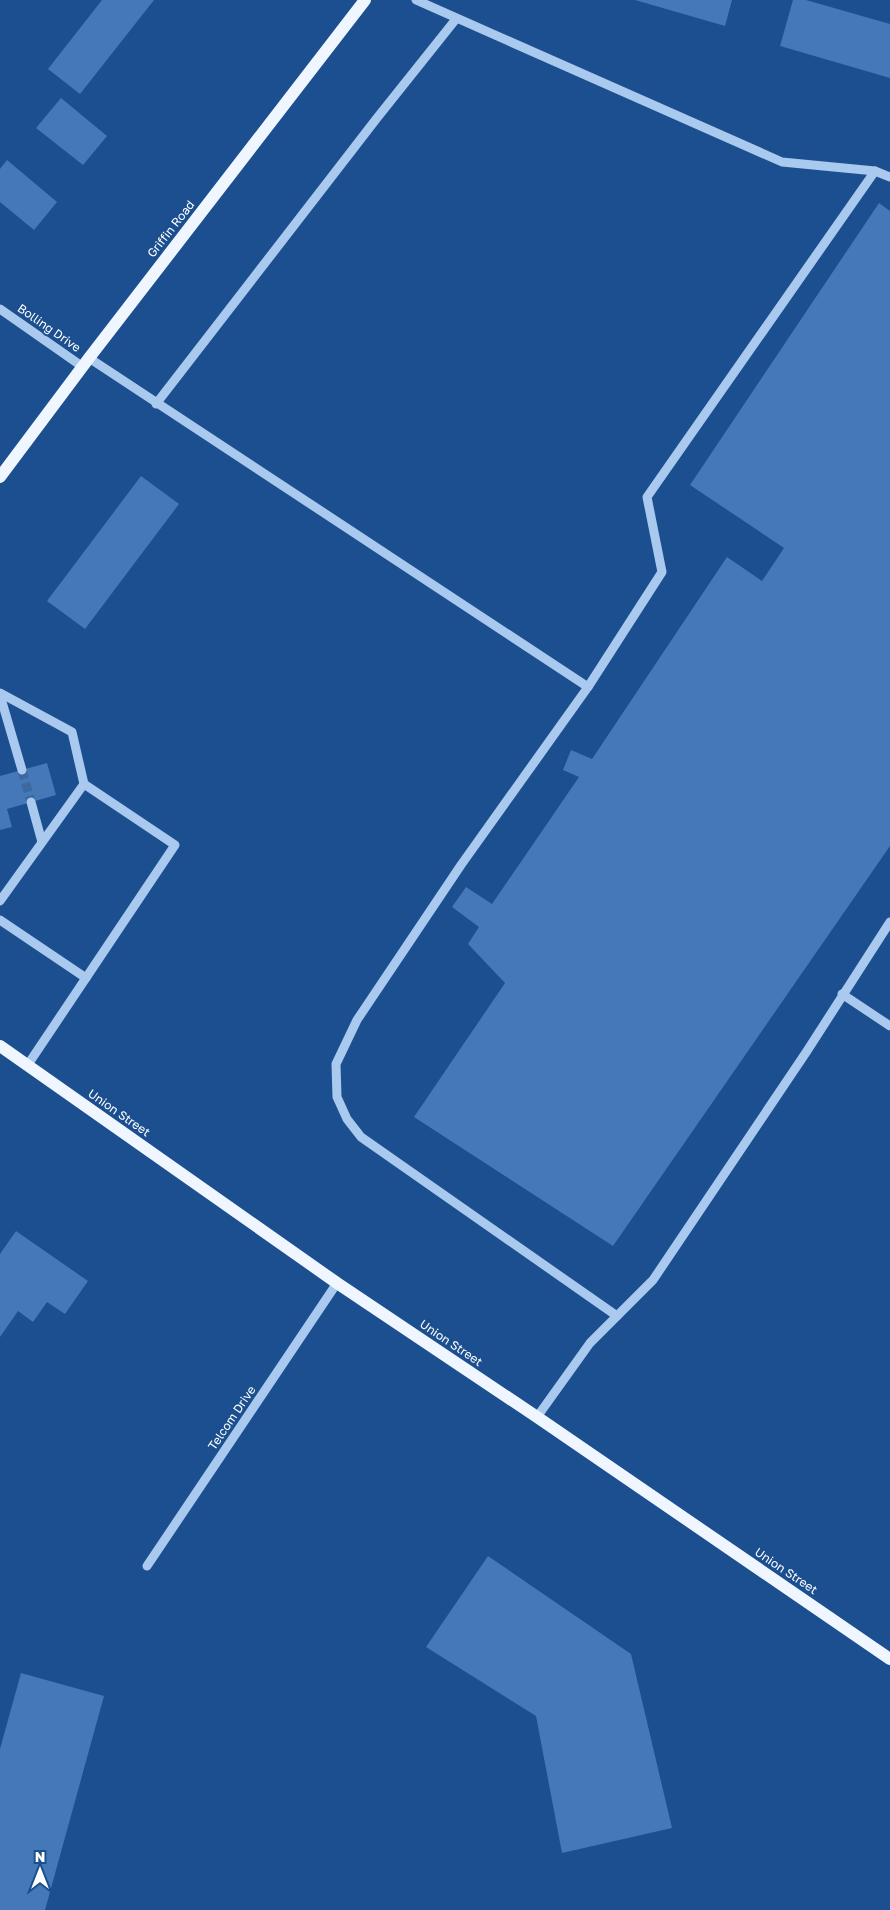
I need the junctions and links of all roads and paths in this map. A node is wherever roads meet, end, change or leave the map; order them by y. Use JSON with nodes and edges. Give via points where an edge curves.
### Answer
{"nodes":[{"id":1,"x":365,"y":0,"type":"edge"},
{"id":2,"x":416,"y":0,"type":"edge"},
{"id":3,"x":456,"y":19,"type":"junction"},
{"id":4,"x":875,"y":171,"type":"junction"},
{"id":5,"x":890,"y":178,"type":"edge"},
{"id":6,"x":0,"y":309,"type":"edge"},
{"id":7,"x":86,"y":363,"type":"junction"},
{"id":8,"x":156,"y":404,"type":"junction"},
{"id":9,"x":0,"y":476,"type":"edge"},
{"id":10,"x":588,"y":687,"type":"junction"},
{"id":11,"x":0,"y":694,"type":"edge"},
{"id":12,"x":22,"y":770,"type":"tunnel mouth"},
{"id":13,"x":84,"y":784,"type":"junction"},
{"id":14,"x":31,"y":802,"type":"tunnel mouth"},
{"id":15,"x":42,"y":842,"type":"junction"},
{"id":16,"x":0,"y":901,"type":"edge"},
{"id":17,"x":0,"y":920,"type":"edge"},
{"id":18,"x":890,"y":922,"type":"edge"},
{"id":19,"x":86,"y":978,"type":"junction"},
{"id":20,"x":842,"y":994,"type":"junction"},
{"id":21,"x":890,"y":1026,"type":"edge"},
{"id":22,"x":0,"y":1046,"type":"edge"},
{"id":23,"x":27,"y":1066,"type":"junction"},
{"id":24,"x":337,"y":1283,"type":"junction"},
{"id":25,"x":617,"y":1316,"type":"junction"},
{"id":26,"x":537,"y":1416,"type":"junction"},
{"id":27,"x":147,"y":1566,"type":"dead end"},
{"id":28,"x":890,"y":1659,"type":"edge"}],
"edges":[{"from":1,"to":7,"type":"main road","name":"Griffin Road"},
{"from":2,"to":3,"type":"street"},
{"from":3,"to":4,"type":"street","via":[[782,162]]},
{"from":3,"to":8,"type":"street"},
{"from":4,"to":5,"type":"street"},
{"from":4,"to":10,"type":"street","via":[[647,496],[662,572]]},
{"from":6,"to":7,"type":"street","name":"Bolling Drive"},
{"from":7,"to":8,"type":"street","name":"Bolling Drive"},
{"from":7,"to":9,"type":"main road","name":"Griffin Road"},
{"from":8,"to":10,"type":"street","name":"Bolling Drive"},
{"from":10,"to":25,"type":"street","via":[[362,1012],[336,1064],[337,1097],[347,1119],[362,1137]]},
{"from":11,"to":12,"type":"street"},
{"from":11,"to":13,"type":"street","via":[[72,732]]},
{"from":13,"to":15,"type":"street"},
{"from":13,"to":19,"type":"street","via":[[174,845]]},
{"from":14,"to":15,"type":"street"},
{"from":15,"to":16,"type":"street"},
{"from":17,"to":19,"type":"street"},
{"from":18,"to":20,"type":"street"},
{"from":19,"to":23,"type":"street"},
{"from":20,"to":21,"type":"street"},
{"from":20,"to":25,"type":"street","via":[[653,1280]]},
{"from":22,"to":23,"type":"main road","name":"Union Street"},
{"from":23,"to":24,"type":"main road","name":"Union Street"},
{"from":24,"to":26,"type":"main road","name":"Union Street"},
{"from":24,"to":27,"type":"street","name":"Telcom Drive"},
{"from":25,"to":26,"type":"street","via":[[590,1343]]},
{"from":26,"to":28,"type":"main road","name":"Union Street"}]}
